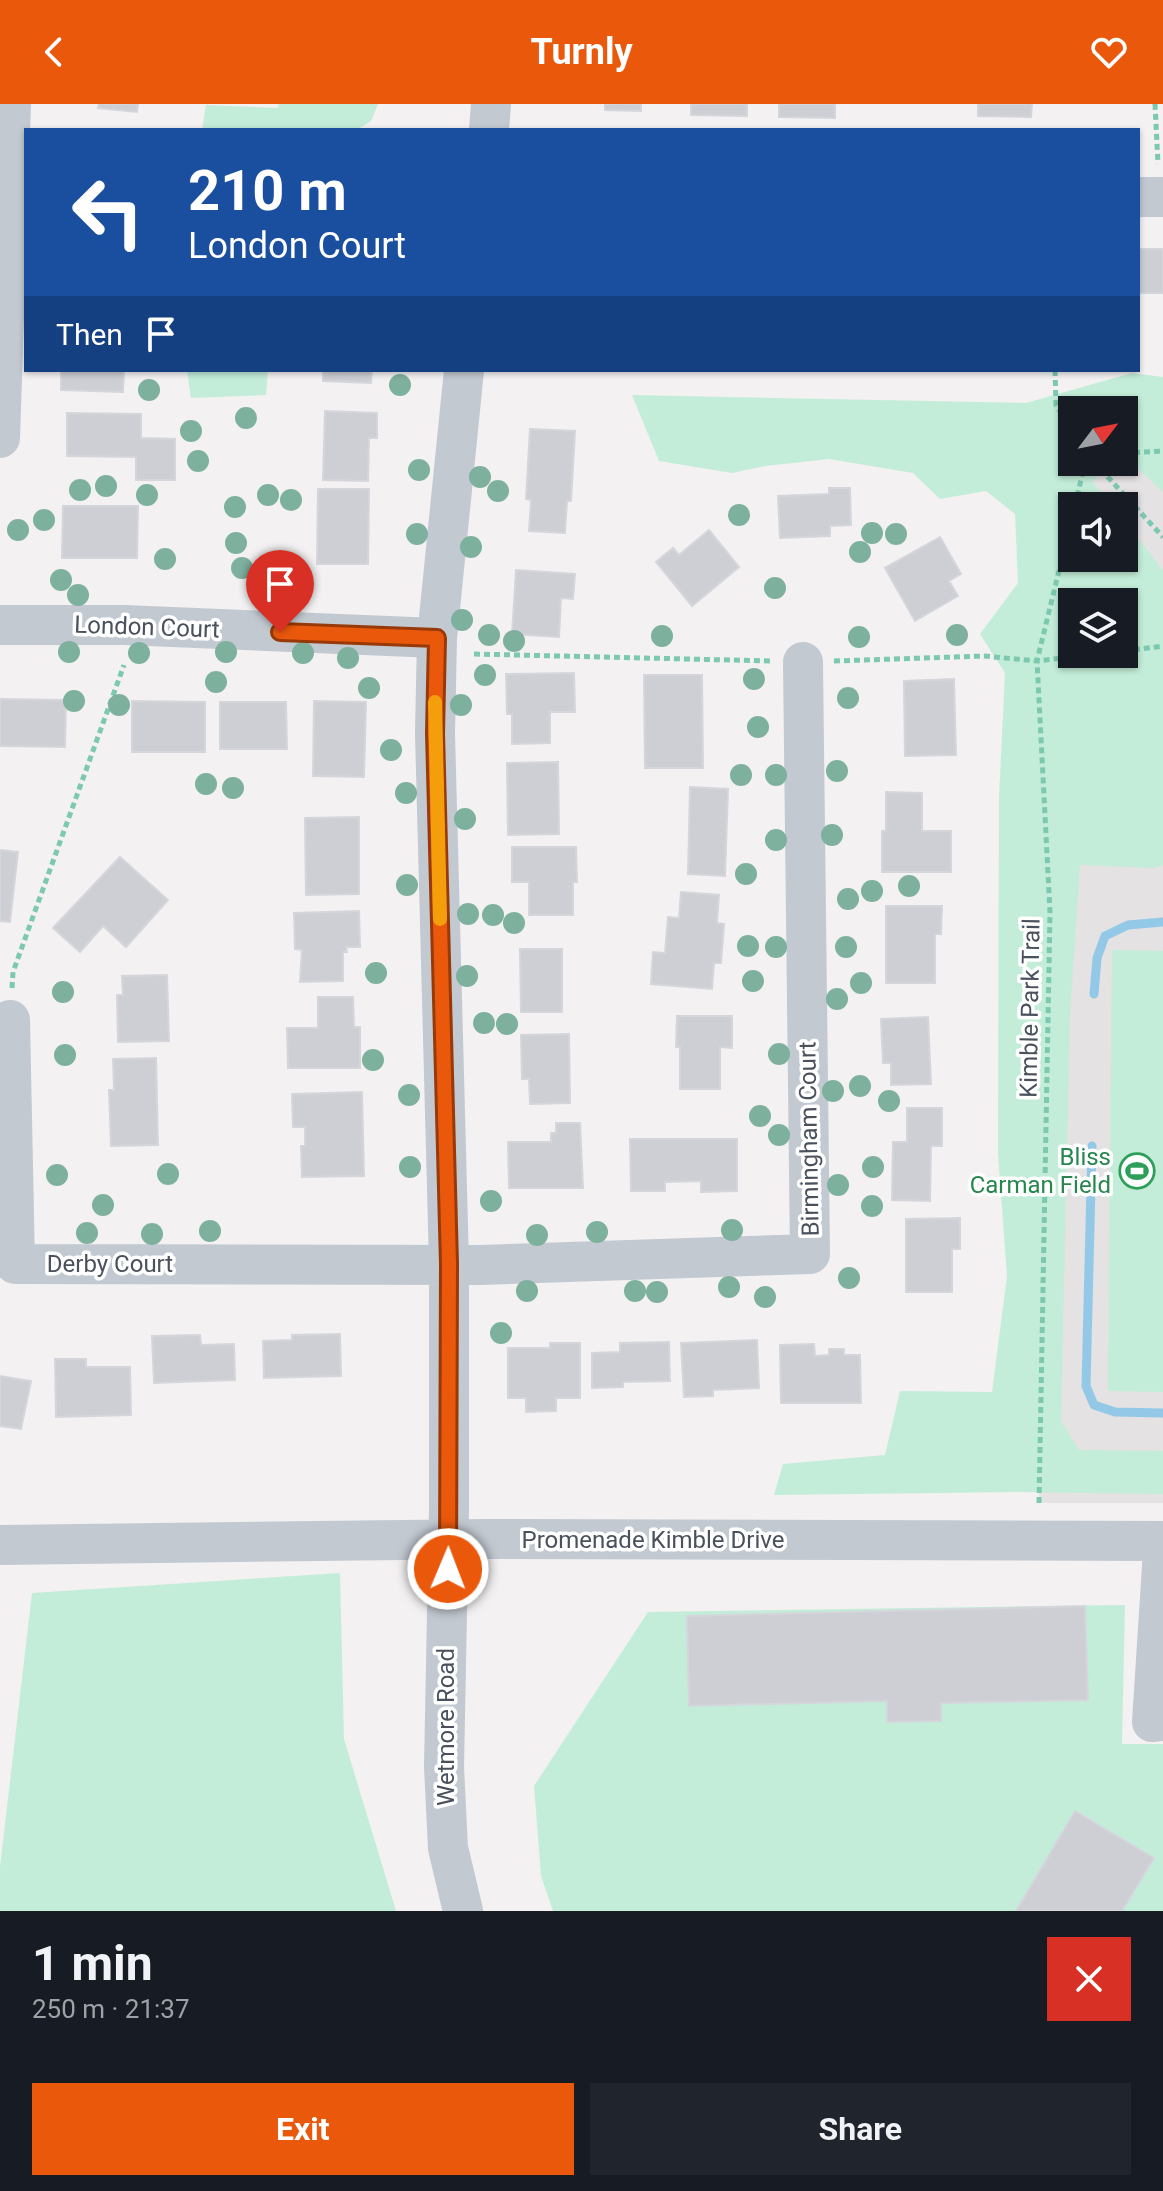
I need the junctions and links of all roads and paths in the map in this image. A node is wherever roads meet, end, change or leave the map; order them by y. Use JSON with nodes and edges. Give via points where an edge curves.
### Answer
{"nodes":[{"id":1,"x":11,"y":104,"type":"edge"},
{"id":2,"x":491,"y":104,"type":"edge"},
{"id":3,"x":1155,"y":104,"type":"edge"},
{"id":4,"x":489,"y":128,"type":"edge"},
{"id":5,"x":1154,"y":197,"type":"edge"},
{"id":6,"x":464,"y":372,"type":"edge"},
{"id":7,"x":1055,"y":372,"type":"edge"},
{"id":8,"x":1058,"y":408,"type":"edge"},
{"id":9,"x":0,"y":438,"type":"edge"},
{"id":10,"x":1163,"y":451,"type":"edge"},
{"id":11,"x":1138,"y":452,"type":"edge"},
{"id":12,"x":1107,"y":476,"type":"edge"},
{"id":13,"x":1163,"y":537,"type":"edge"},
{"id":14,"x":1059,"y":572,"type":"edge"},
{"id":15,"x":0,"y":625,"type":"edge"},
{"id":16,"x":437,"y":638,"type":"junction"},
{"id":17,"x":1163,"y":646,"type":"edge"},
{"id":18,"x":1138,"y":649,"type":"edge"},
{"id":19,"x":803,"y":662,"type":"dead end"},
{"id":20,"x":124,"y":665,"type":"dead end"},
{"id":21,"x":10,"y":1020,"type":"joint"},
{"id":22,"x":449,"y":1264,"type":"junction"},
{"id":23,"x":1039,"y":1503,"type":"dead end"},
{"id":24,"x":448,"y":1541,"type":"junction"},
{"id":25,"x":1163,"y":1541,"type":"edge"},
{"id":26,"x":0,"y":1545,"type":"edge"},
{"id":27,"x":1163,"y":1551,"type":"edge"},
{"id":28,"x":1163,"y":1721,"type":"edge"},
{"id":29,"x":463,"y":1911,"type":"edge"}],
"edges":[{"from":1,"to":9,"type":"street"},
{"from":2,"to":4,"type":"street"},
{"from":3,"to":5,"type":"path"},
{"from":6,"to":16,"type":"street","name":"Wetmore Road"},
{"from":7,"to":8,"type":"path"},
{"from":10,"to":11,"type":"path"},
{"from":12,"to":13,"type":"path"},
{"from":14,"to":23,"type":"path","name":"Kimble Park Trail","via":[[1037,661],[1050,912]]},
{"from":15,"to":16,"type":"street","name":"London Court"},
{"from":16,"to":22,"type":"street","name":"Wetmore Road"},
{"from":17,"to":18,"type":"path"},
{"from":19,"to":22,"type":"street","name":"Birmingham Court","via":[[810,1254]]},
{"from":20,"to":21,"type":"path","via":[[13,972]]},
{"from":21,"to":22,"type":"street","name":"Derby Court","via":[[15,1264]]},
{"from":22,"to":24,"type":"street","name":"Wetmore Road"},
{"from":24,"to":25,"type":"street","name":"Promenade Kimble Drive"},
{"from":24,"to":26,"type":"street","name":"Promenade Kimble Drive"},
{"from":24,"to":29,"type":"street","name":"Wetmore Road","via":[[444,1767],[448,1848]]},
{"from":27,"to":28,"type":"street","via":[[1152,1722]]}]}
